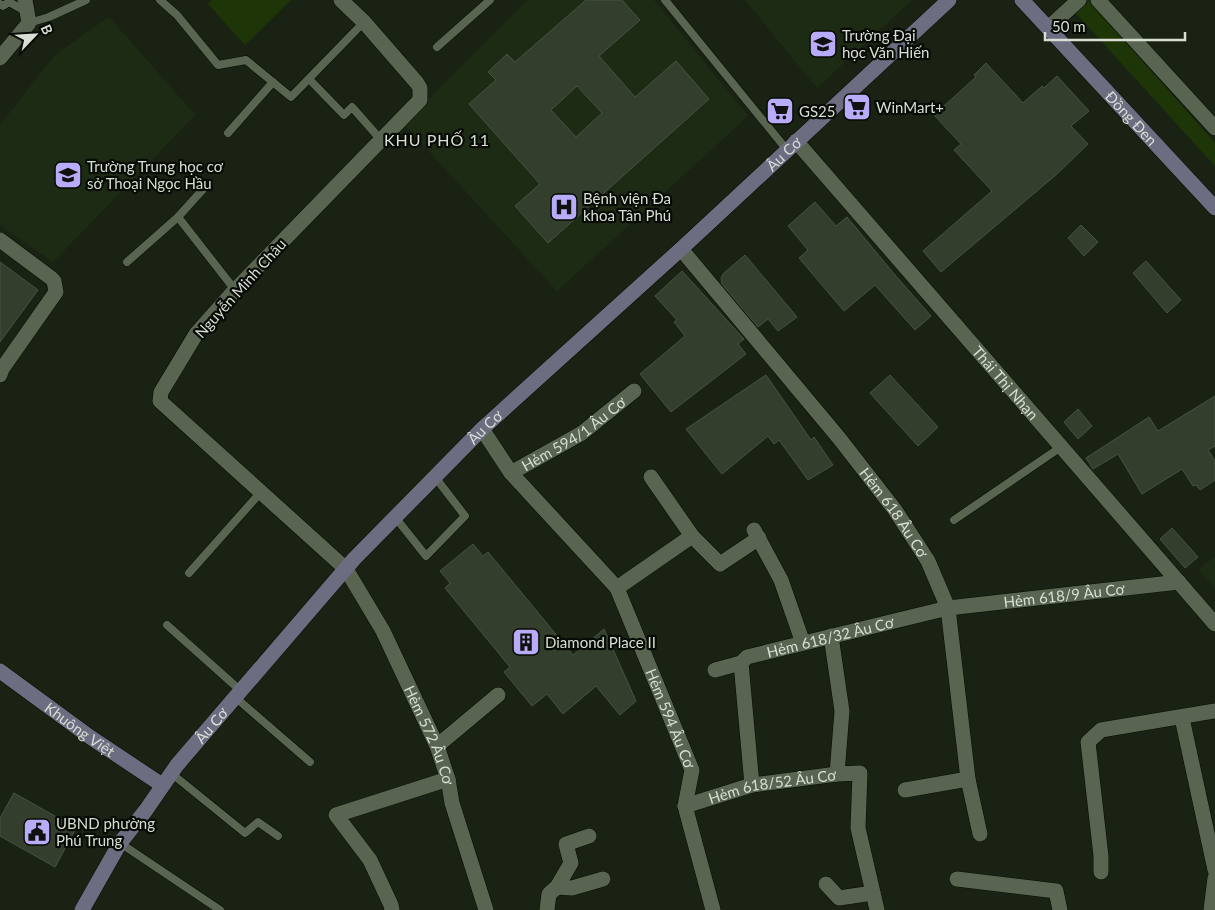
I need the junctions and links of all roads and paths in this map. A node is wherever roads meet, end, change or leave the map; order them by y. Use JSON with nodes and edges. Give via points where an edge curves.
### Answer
{"nodes":[{"id":1,"x":86,"y":0,"type":"edge"},
{"id":2,"x":160,"y":0,"type":"edge"},
{"id":3,"x":341,"y":0,"type":"edge"},
{"id":4,"x":476,"y":0,"type":"edge"},
{"id":5,"x":490,"y":0,"type":"edge"},
{"id":6,"x":665,"y":0,"type":"edge"},
{"id":7,"x":949,"y":0,"type":"edge"},
{"id":8,"x":1022,"y":0,"type":"edge"},
{"id":9,"x":1079,"y":0,"type":"edge"},
{"id":10,"x":1098,"y":0,"type":"edge"},
{"id":11,"x":0,"y":4,"type":"edge"},
{"id":12,"x":482,"y":7,"type":"junction"},
{"id":13,"x":27,"y":12,"type":"edge"},
{"id":14,"x":364,"y":22,"type":"junction"},
{"id":15,"x":1048,"y":28,"type":"junction"},
{"id":16,"x":437,"y":47,"type":"dead end"},
{"id":17,"x":0,"y":58,"type":"edge"},
{"id":18,"x":309,"y":79,"type":"junction"},
{"id":19,"x":274,"y":82,"type":"junction"},
{"id":20,"x":1215,"y":128,"type":"edge"},
{"id":21,"x":228,"y":133,"type":"dead end"},
{"id":22,"x":381,"y":140,"type":"junction"},
{"id":23,"x":792,"y":146,"type":"junction"},
{"id":24,"x":206,"y":186,"type":"dead end"},
{"id":25,"x":1215,"y":208,"type":"edge"},
{"id":26,"x":178,"y":217,"type":"junction"},
{"id":27,"x":0,"y":240,"type":"edge"},
{"id":28,"x":681,"y":249,"type":"junction"},
{"id":29,"x":127,"y":262,"type":"dead end"},
{"id":30,"x":235,"y":290,"type":"junction"},
{"id":31,"x":1,"y":370,"type":"edge"},
{"id":32,"x":634,"y":391,"type":"dead end"},
{"id":33,"x":482,"y":429,"type":"junction"},
{"id":34,"x":1061,"y":447,"type":"junction"},
{"id":35,"x":511,"y":473,"type":"junction"},
{"id":36,"x":435,"y":477,"type":"junction"},
{"id":37,"x":651,"y":477,"type":"dead end"},
{"id":38,"x":261,"y":492,"type":"junction"},
{"id":39,"x":395,"y":517,"type":"junction"},
{"id":40,"x":954,"y":520,"type":"dead end"},
{"id":41,"x":692,"y":536,"type":"junction"},
{"id":42,"x":346,"y":569,"type":"junction"},
{"id":43,"x":189,"y":573,"type":"dead end"},
{"id":44,"x":1179,"y":582,"type":"junction"},
{"id":45,"x":618,"y":588,"type":"junction"},
{"id":46,"x":948,"y":608,"type":"junction"},
{"id":47,"x":168,"y":624,"type":"dead end"},
{"id":48,"x":1215,"y":624,"type":"edge"},
{"id":49,"x":832,"y":636,"type":"junction"},
{"id":50,"x":803,"y":643,"type":"junction"},
{"id":51,"x":741,"y":663,"type":"junction"},
{"id":52,"x":715,"y":670,"type":"dead end"},
{"id":53,"x":0,"y":671,"type":"edge"},
{"id":54,"x":238,"y":694,"type":"junction"},
{"id":55,"x":498,"y":695,"type":"dead end"},
{"id":56,"x":1215,"y":711,"type":"edge"},
{"id":57,"x":1182,"y":718,"type":"junction"},
{"id":58,"x":437,"y":746,"type":"junction"},
{"id":59,"x":310,"y":762,"type":"dead end"},
{"id":60,"x":171,"y":773,"type":"junction"},
{"id":61,"x":837,"y":774,"type":"junction"},
{"id":62,"x":448,"y":779,"type":"junction"},
{"id":63,"x":968,"y":779,"type":"junction"},
{"id":64,"x":752,"y":785,"type":"junction"},
{"id":65,"x":162,"y":786,"type":"junction"},
{"id":66,"x":905,"y":790,"type":"dead end"},
{"id":67,"x":685,"y":806,"type":"junction"},
{"id":68,"x":980,"y":834,"type":"dead end"},
{"id":69,"x":278,"y":836,"type":"dead end"},
{"id":70,"x":589,"y":836,"type":"dead end"},
{"id":71,"x":120,"y":843,"type":"junction"},
{"id":72,"x":1215,"y":870,"type":"edge"},
{"id":73,"x":1101,"y":872,"type":"dead end"},
{"id":74,"x":603,"y":878,"type":"dead end"},
{"id":75,"x":1215,"y":878,"type":"edge"},
{"id":76,"x":957,"y":879,"type":"dead end"},
{"id":77,"x":826,"y":884,"type":"dead end"},
{"id":78,"x":557,"y":887,"type":"junction"},
{"id":79,"x":873,"y":893,"type":"junction"},
{"id":80,"x":82,"y":910,"type":"edge"},
{"id":81,"x":220,"y":910,"type":"edge"},
{"id":82,"x":392,"y":910,"type":"edge"},
{"id":83,"x":486,"y":910,"type":"edge"},
{"id":84,"x":547,"y":910,"type":"edge"},
{"id":85,"x":713,"y":910,"type":"edge"},
{"id":86,"x":877,"y":910,"type":"edge"},
{"id":87,"x":1060,"y":910,"type":"edge"},
{"id":88,"x":1212,"y":910,"type":"edge"}],
"edges":[{"from":1,"to":13,"type":"lane","via":[[49,17]]},
{"from":2,"to":19,"type":"lane","via":[[177,14],[218,65],[246,60]]},
{"from":3,"to":14,"type":"street","name":"Nguyễn Minh Châu"},
{"from":4,"to":12,"type":"lane"},
{"from":5,"to":12,"type":"lane"},
{"from":6,"to":23,"type":"lane"},
{"from":7,"to":23,"type":"main road","name":"Âu Cơ"},
{"from":8,"to":15,"type":"main road","name":"Đồng Đen"},
{"from":9,"to":15,"type":"street"},
{"from":10,"to":20,"type":"street"},
{"from":11,"to":13,"type":"lane","via":[[9,2]]},
{"from":12,"to":16,"type":"lane"},
{"from":13,"to":17,"type":"street"},
{"from":14,"to":18,"type":"lane"},
{"from":14,"to":22,"type":"street","name":"Nguyễn Minh Châu","via":[[417,83],[421,94],[417,104]]},
{"from":15,"to":25,"type":"main road","name":"Đồng Đen"},
{"from":18,"to":19,"type":"lane","via":[[291,97]]},
{"from":18,"to":22,"type":"lane","via":[[344,115],[352,107]]},
{"from":19,"to":21,"type":"lane"},
{"from":22,"to":30,"type":"street","name":"Nguyễn Minh Châu"},
{"from":23,"to":28,"type":"main road","name":"Âu Cơ"},
{"from":23,"to":34,"type":"street","name":"Thái Thị Nhạn"},
{"from":24,"to":26,"type":"lane"},
{"from":26,"to":29,"type":"lane"},
{"from":26,"to":30,"type":"lane"},
{"from":27,"to":31,"type":"street","via":[[51,278],[56,292]]},
{"from":28,"to":33,"type":"main road","name":"Âu Cơ"},
{"from":28,"to":46,"type":"street","name":"Hẻm 618 Âu Cơ","via":[[840,438],[895,510],[928,562]]},
{"from":30,"to":38,"type":"street","name":"Nguyễn Minh Châu","via":[[196,334],[161,392],[160,401]]},
{"from":32,"to":35,"type":"street","name":"Hẻm 594/1 Âu Cơ","via":[[582,433]]},
{"from":33,"to":35,"type":"street","name":"Hẻm 594 Âu Cơ"},
{"from":33,"to":36,"type":"main road","name":"Âu Cơ"},
{"from":34,"to":40,"type":"lane"},
{"from":34,"to":44,"type":"street","name":"Thái Thị Nhạn"},
{"from":35,"to":45,"type":"street","name":"Hẻm 594 Âu Cơ"},
{"from":36,"to":39,"type":"main road","name":"Âu Cơ"},
{"from":36,"to":39,"type":"lane","via":[[465,516],[426,556]]},
{"from":37,"to":41,"type":"street"},
{"from":38,"to":42,"type":"street","name":"Nguyễn Minh Châu"},
{"from":38,"to":43,"type":"lane"},
{"from":39,"to":42,"type":"main road","name":"Âu Cơ"},
{"from":41,"to":45,"type":"street"},
{"from":41,"to":50,"type":"street","via":[[720,564],[757,534],[781,580]]},
{"from":42,"to":54,"type":"main road","name":"Âu Cơ"},
{"from":42,"to":58,"type":"street","name":"Hẻm 572 Âu Cơ","via":[[383,631]]},
{"from":44,"to":46,"type":"street","name":"Hẻm 618/9 Âu Cơ"},
{"from":44,"to":48,"type":"street","name":"Thái Thị Nhạn"},
{"from":45,"to":67,"type":"street","name":"Hẻm 594 Âu Cơ","via":[[692,770]]},
{"from":46,"to":49,"type":"street","name":"Hẻm 618/32 Âu Cơ"},
{"from":46,"to":63,"type":"street","name":"Hẻm 618 Âu Cơ"},
{"from":47,"to":54,"type":"lane"},
{"from":49,"to":50,"type":"street","name":"Hẻm 618/32 Âu Cơ"},
{"from":49,"to":61,"type":"street","via":[[842,711]]},
{"from":50,"to":51,"type":"street","name":"Hẻm 618/32 Âu Cơ","via":[[747,657]]},
{"from":51,"to":52,"type":"street","name":"Hẻm 618/32 Âu Cơ"},
{"from":51,"to":64,"type":"street"},
{"from":53,"to":65,"type":"main road","name":"Khuông Việt"},
{"from":54,"to":59,"type":"lane"},
{"from":54,"to":60,"type":"main road","name":"Âu Cơ"},
{"from":55,"to":58,"type":"street"},
{"from":56,"to":57,"type":"street"},
{"from":57,"to":72,"type":"street"},
{"from":57,"to":73,"type":"street","via":[[1101,730],[1088,742]]},
{"from":58,"to":62,"type":"street","name":"Hẻm 572 Âu Cơ"},
{"from":60,"to":65,"type":"main road","name":"Âu Cơ"},
{"from":60,"to":69,"type":"lane","via":[[245,833],[258,822]]},
{"from":61,"to":64,"type":"street","name":"Hẻm 618/52 Âu Cơ"},
{"from":61,"to":79,"type":"street","name":"Hẻm 618/52 Âu Cơ","via":[[860,773],[858,828]]},
{"from":62,"to":82,"type":"street","via":[[336,815],[370,860]]},
{"from":62,"to":83,"type":"street","name":"Hẻm 572 Âu Cơ","via":[[452,803]]},
{"from":63,"to":66,"type":"street"},
{"from":63,"to":68,"type":"street","name":"Hẻm 618 Âu Cơ"},
{"from":64,"to":67,"type":"street","name":"Hẻm 618/52 Âu Cơ"},
{"from":65,"to":71,"type":"main road","name":"Âu Cơ"},
{"from":67,"to":85,"type":"street","name":"Hẻm 594 Âu Cơ"},
{"from":70,"to":78,"type":"street","via":[[566,844],[571,863]]},
{"from":71,"to":80,"type":"main road","name":"Âu Cơ"},
{"from":71,"to":81,"type":"lane"},
{"from":74,"to":78,"type":"street","via":[[572,888]]},
{"from":75,"to":88,"type":"street"},
{"from":76,"to":87,"type":"street","via":[[1056,891]]},
{"from":77,"to":79,"type":"street","via":[[839,898]]},
{"from":78,"to":84,"type":"street","via":[[549,894]]},
{"from":79,"to":86,"type":"street"}]}
